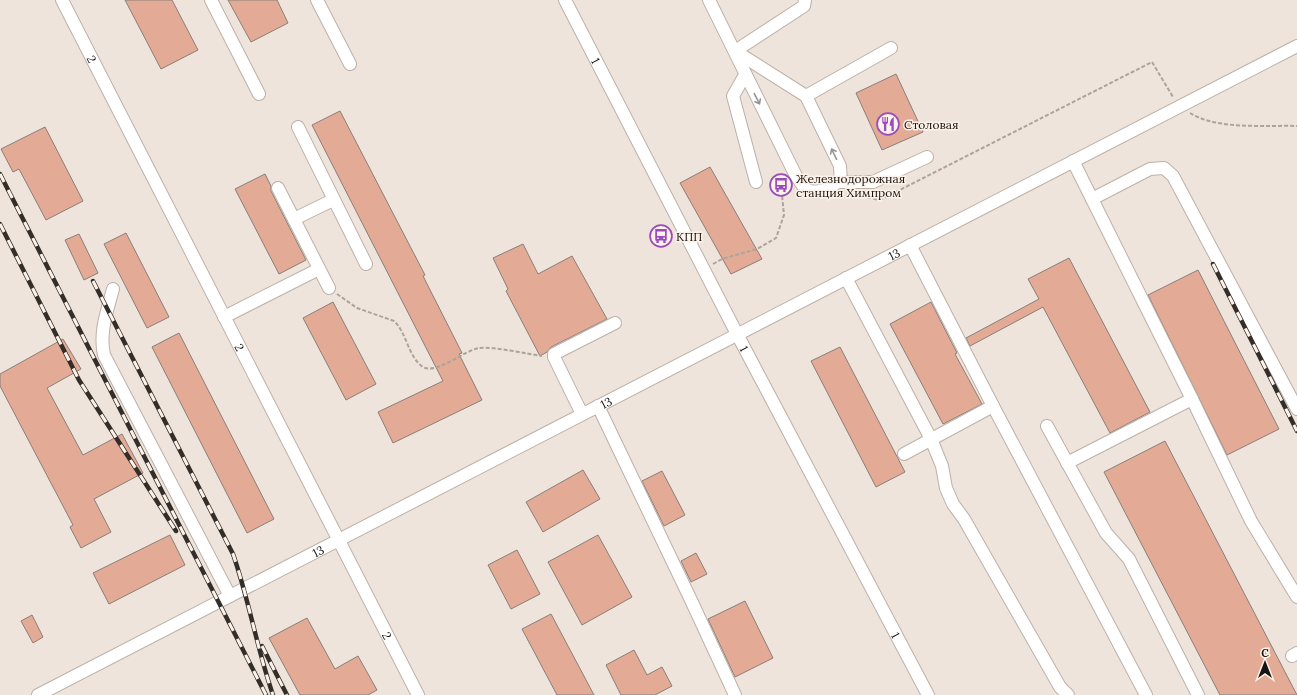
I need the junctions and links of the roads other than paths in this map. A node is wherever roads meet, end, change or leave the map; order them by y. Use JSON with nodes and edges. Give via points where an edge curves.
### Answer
{"nodes":[{"id":1,"x":62,"y":0,"type":"edge"},
{"id":2,"x":211,"y":0,"type":"edge"},
{"id":3,"x":317,"y":0,"type":"edge"},
{"id":4,"x":565,"y":0,"type":"edge"},
{"id":5,"x":709,"y":0,"type":"edge"},
{"id":6,"x":805,"y":0,"type":"edge"},
{"id":7,"x":1297,"y":46,"type":"edge"},
{"id":8,"x":891,"y":48,"type":"dead end"},
{"id":9,"x":735,"y":51,"type":"junction"},
{"id":10,"x":350,"y":64,"type":"dead end"},
{"id":11,"x":745,"y":75,"type":"junction"},
{"id":12,"x":259,"y":94,"type":"dead end"},
{"id":13,"x":806,"y":96,"type":"junction"},
{"id":14,"x":298,"y":127,"type":"dead end"},
{"id":15,"x":927,"y":157,"type":"dead end"},
{"id":16,"x":1073,"y":161,"type":"junction"},
{"id":17,"x":756,"y":182,"type":"dead end"},
{"id":18,"x":838,"y":182,"type":"junction"},
{"id":19,"x":278,"y":188,"type":"dead end"},
{"id":20,"x":1092,"y":199,"type":"junction"},
{"id":21,"x":333,"y":200,"type":"junction"},
{"id":22,"x":294,"y":219,"type":"junction"},
{"id":23,"x":910,"y":245,"type":"junction"},
{"id":24,"x":366,"y":264,"type":"dead end"},
{"id":25,"x":319,"y":269,"type":"junction"},
{"id":26,"x":846,"y":278,"type":"junction"},
{"id":27,"x":329,"y":288,"type":"road end"},
{"id":28,"x":113,"y":289,"type":"dead end"},
{"id":29,"x":224,"y":317,"type":"junction"},
{"id":30,"x":615,"y":323,"type":"dead end"},
{"id":31,"x":737,"y":334,"type":"junction"},
{"id":32,"x":1192,"y":399,"type":"junction"},
{"id":33,"x":598,"y":406,"type":"junction"},
{"id":34,"x":993,"y":406,"type":"junction"},
{"id":35,"x":1297,"y":409,"type":"edge"},
{"id":36,"x":582,"y":414,"type":"junction"},
{"id":37,"x":1048,"y":426,"type":"dead end"},
{"id":38,"x":931,"y":439,"type":"junction"},
{"id":39,"x":904,"y":454,"type":"dead end"},
{"id":40,"x":1067,"y":463,"type":"junction"},
{"id":41,"x":338,"y":540,"type":"junction"},
{"id":42,"x":230,"y":596,"type":"junction"},
{"id":43,"x":1297,"y":597,"type":"edge"},
{"id":44,"x":38,"y":695,"type":"edge"},
{"id":45,"x":418,"y":695,"type":"edge"},
{"id":46,"x":735,"y":695,"type":"edge"},
{"id":47,"x":928,"y":695,"type":"edge"},
{"id":48,"x":1068,"y":695,"type":"edge"},
{"id":49,"x":1146,"y":695,"type":"edge"},
{"id":50,"x":1198,"y":695,"type":"edge"}],
"edges":[{"from":1,"to":29,"type":"street","name":"2"},
{"from":2,"to":12,"type":"street"},
{"from":3,"to":10,"type":"street"},
{"from":4,"to":31,"type":"street","name":"1"},
{"from":5,"to":9,"type":"street"},
{"from":6,"to":9,"type":"street","via":[[804,6]]},
{"from":7,"to":16,"type":"street","name":"13"},
{"from":8,"to":13,"type":"street"},
{"from":9,"to":11,"type":"street"},
{"from":9,"to":13,"type":"street"},
{"from":11,"to":17,"type":"street","via":[[733,96]]},
{"from":11,"to":18,"type":"street","one_way":true,"via":[[796,176],[806,188],[813,192],[824,190]]},
{"from":18,"to":13,"type":"street","one_way":true,"via":[[841,175],[840,166]]},
{"from":14,"to":21,"type":"street"},
{"from":15,"to":18,"type":"street","via":[[874,182]]},
{"from":16,"to":20,"type":"street"},
{"from":16,"to":23,"type":"street","name":"13"},
{"from":19,"to":22,"type":"street"},
{"from":20,"to":32,"type":"street"},
{"from":20,"to":35,"type":"street","via":[[1150,169],[1164,168],[1173,176]]},
{"from":21,"to":22,"type":"street"},
{"from":21,"to":24,"type":"street"},
{"from":22,"to":25,"type":"street"},
{"from":23,"to":26,"type":"street","name":"13"},
{"from":23,"to":34,"type":"street"},
{"from":25,"to":27,"type":"street"},
{"from":25,"to":29,"type":"street"},
{"from":26,"to":31,"type":"street","name":"13"},
{"from":26,"to":38,"type":"street"},
{"from":28,"to":42,"type":"street","via":[[102,334],[104,355]]},
{"from":29,"to":41,"type":"street","name":"2"},
{"from":30,"to":36,"type":"street","via":[[554,354]]},
{"from":31,"to":33,"type":"street","name":"13"},
{"from":31,"to":47,"type":"street","name":"1"},
{"from":32,"to":40,"type":"street"},
{"from":32,"to":43,"type":"street","via":[[1251,521]]},
{"from":33,"to":36,"type":"street","name":"13"},
{"from":33,"to":46,"type":"street"},
{"from":34,"to":38,"type":"street"},
{"from":34,"to":49,"type":"street"},
{"from":36,"to":41,"type":"street","name":"13"},
{"from":37,"to":40,"type":"street"},
{"from":38,"to":39,"type":"street"},
{"from":38,"to":48,"type":"street","via":[[953,504],[1060,687]]},
{"from":40,"to":50,"type":"street","via":[[1106,533],[1129,559]]},
{"from":41,"to":42,"type":"street","name":"13"},
{"from":41,"to":45,"type":"street","name":"2"},
{"from":42,"to":44,"type":"street","name":"13"}]}
